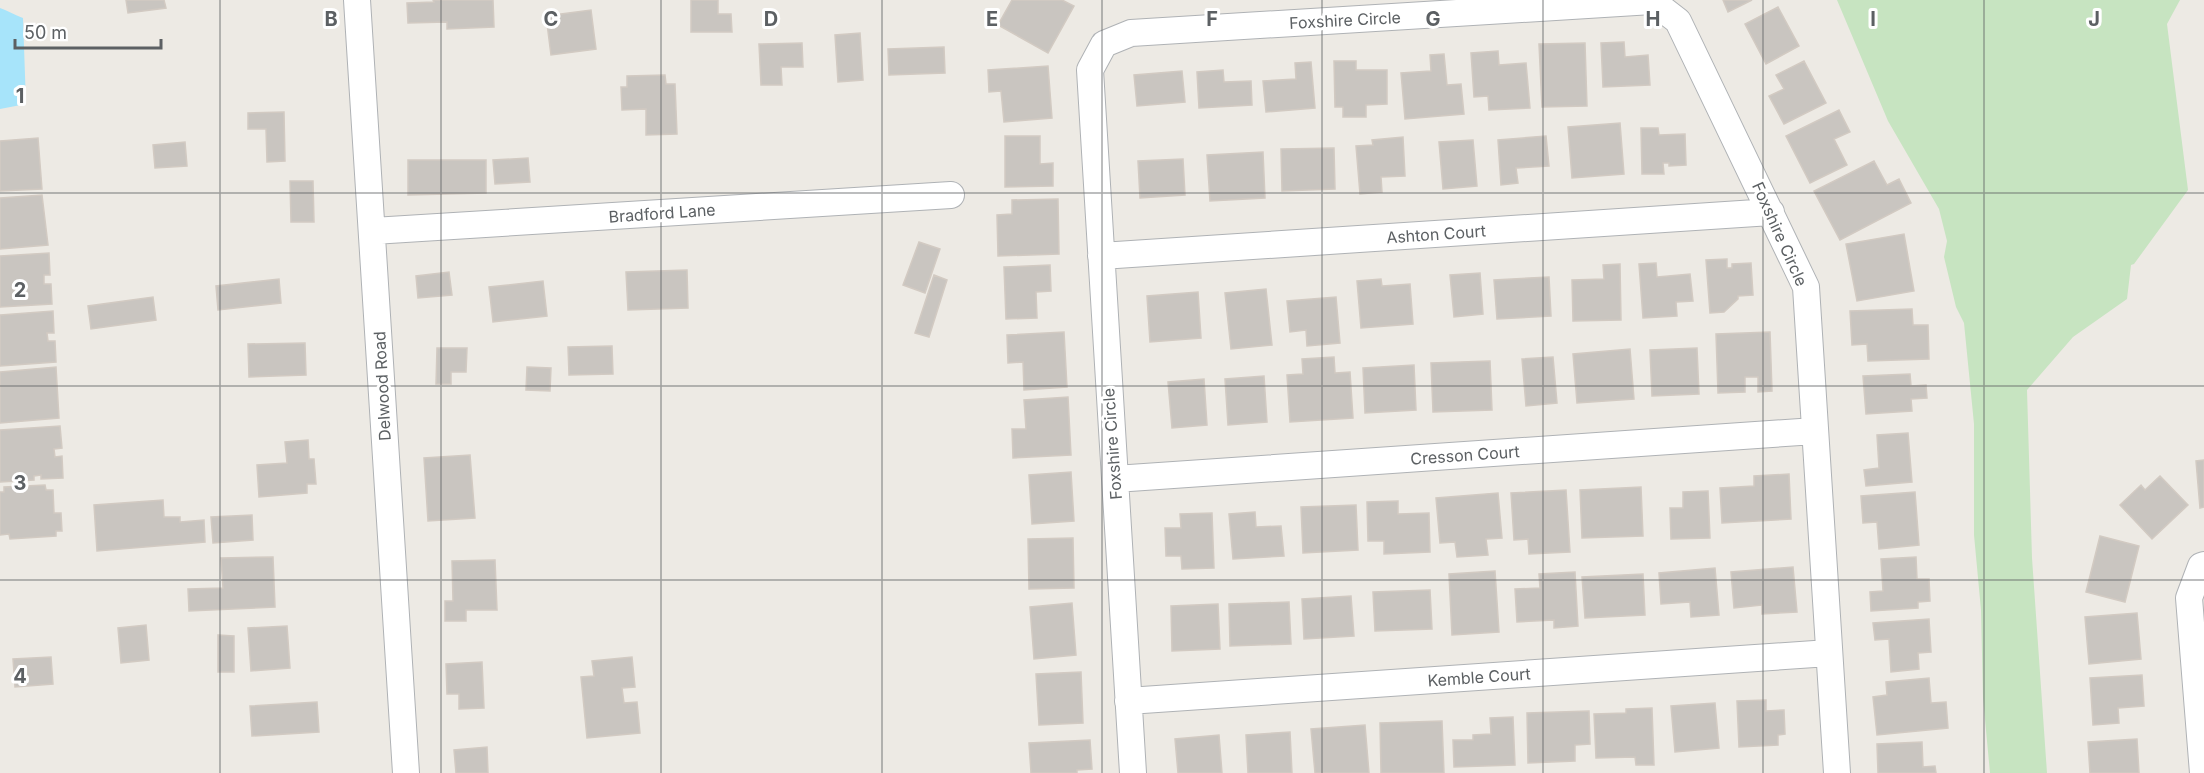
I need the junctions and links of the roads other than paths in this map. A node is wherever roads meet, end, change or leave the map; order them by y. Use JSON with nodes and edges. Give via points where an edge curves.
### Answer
{"nodes":[{"id":1,"x":357,"y":0,"type":"edge"},
{"id":2,"x":951,"y":195,"type":"dead end"},
{"id":3,"x":1771,"y":212,"type":"junction"},
{"id":4,"x":373,"y":231,"type":"junction"},
{"id":5,"x":1101,"y":256,"type":"junction"},
{"id":6,"x":1815,"y":430,"type":"junction"},
{"id":7,"x":1114,"y":478,"type":"junction"},
{"id":8,"x":2204,"y":565,"type":"edge"},
{"id":9,"x":1829,"y":653,"type":"junction"},
{"id":10,"x":1128,"y":701,"type":"junction"},
{"id":11,"x":406,"y":773,"type":"edge"},
{"id":12,"x":1133,"y":773,"type":"edge"},
{"id":13,"x":1837,"y":773,"type":"edge"},
{"id":14,"x":2203,"y":773,"type":"edge"}],
"edges":[{"from":1,"to":4,"type":"street","name":"Delwood Road"},
{"from":2,"to":4,"type":"street","name":"Bradford Lane"},
{"from":3,"to":5,"type":"street","name":"Ashton Court"},
{"from":3,"to":5,"type":"street","name":"Foxshire Circle","via":[[1678,21],[1652,1],[1131,33],[1104,44],[1090,70]]},
{"from":3,"to":6,"type":"street","name":"Foxshire Circle","via":[[1806,287]]},
{"from":4,"to":11,"type":"street","name":"Delwood Road"},
{"from":5,"to":7,"type":"street","name":"Foxshire Circle"},
{"from":6,"to":7,"type":"street","name":"Cresson Court"},
{"from":6,"to":9,"type":"street","name":"Foxshire Circle"},
{"from":7,"to":10,"type":"street","name":"Foxshire Circle"},
{"from":8,"to":14,"type":"street","via":[[2189,598]]},
{"from":9,"to":10,"type":"street","name":"Kemble Court"},
{"from":9,"to":13,"type":"street","name":"Foxshire Circle"},
{"from":10,"to":12,"type":"street","name":"Foxshire Circle"}]}
